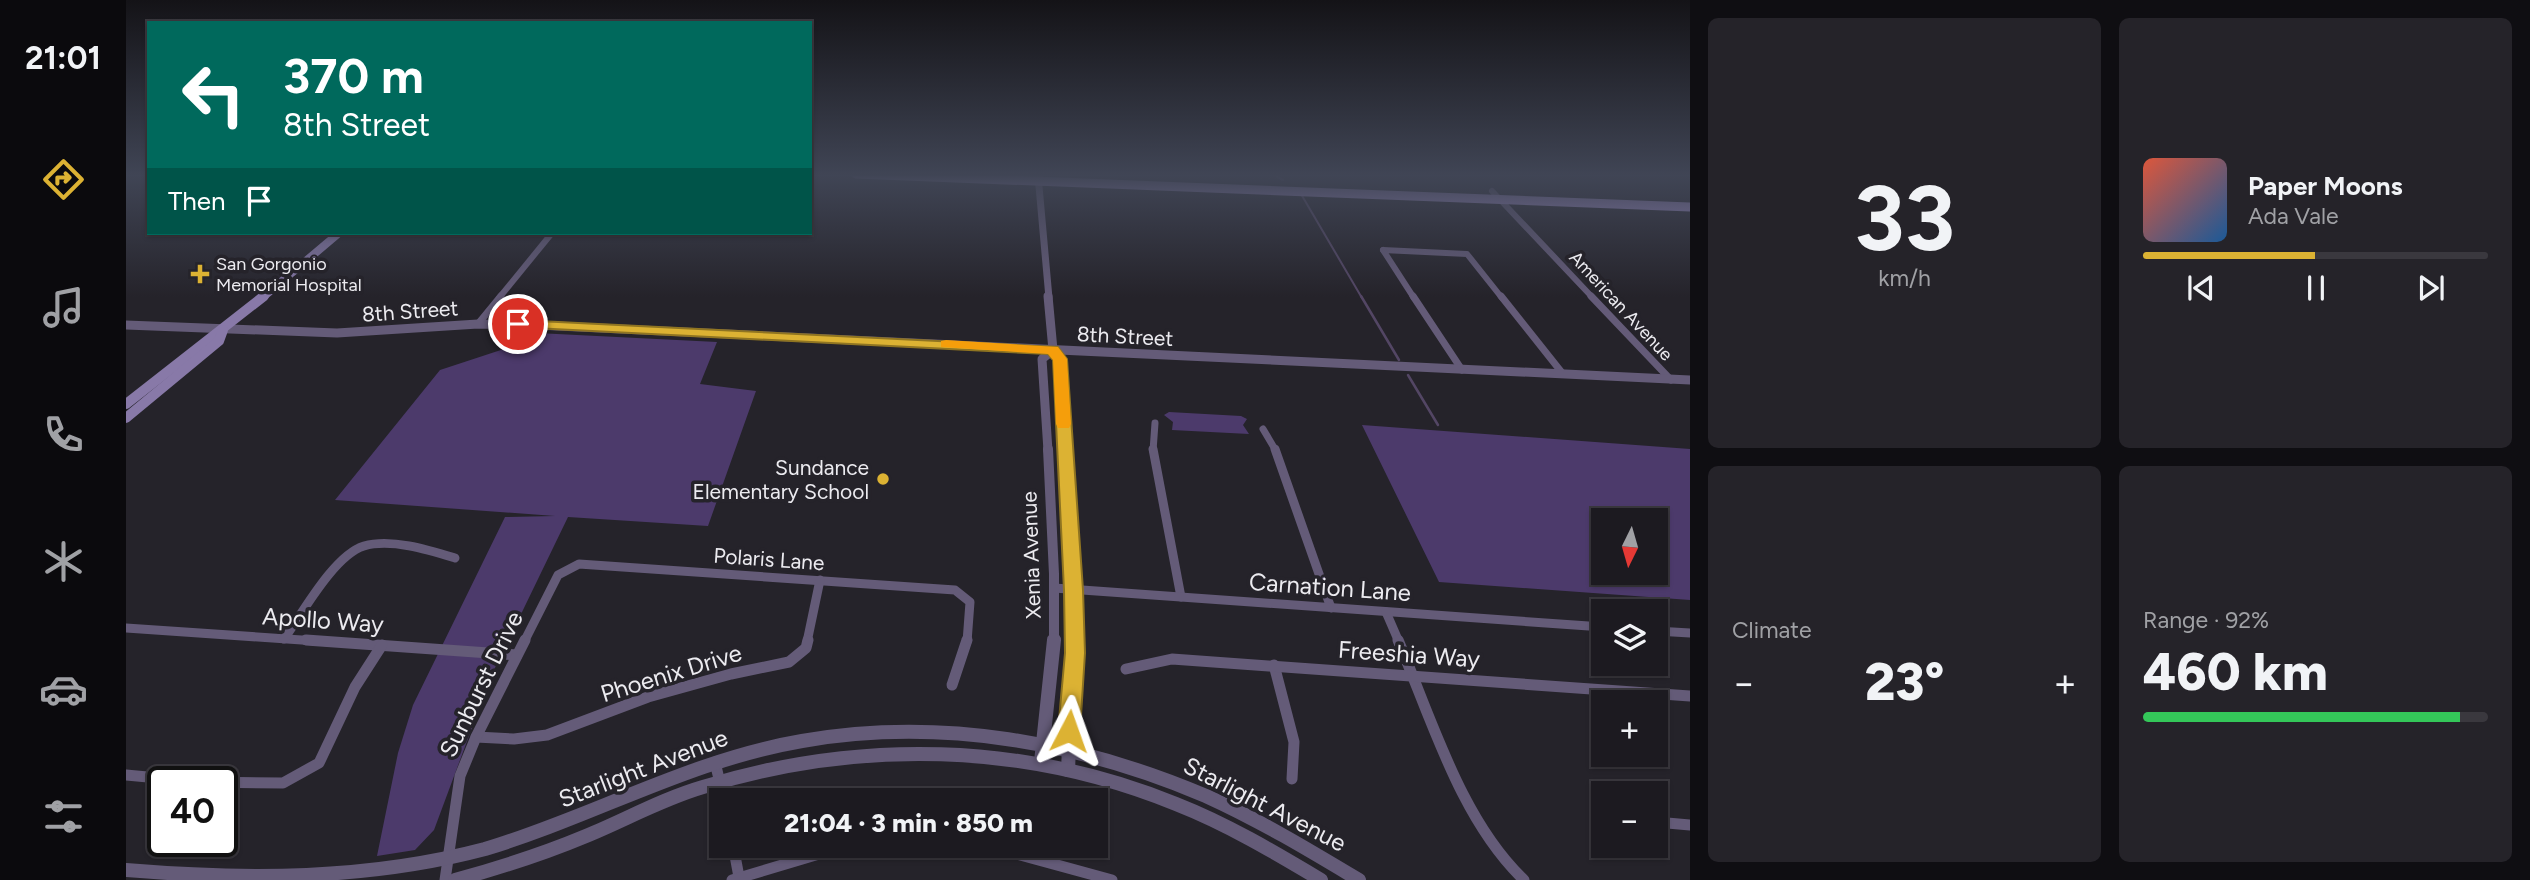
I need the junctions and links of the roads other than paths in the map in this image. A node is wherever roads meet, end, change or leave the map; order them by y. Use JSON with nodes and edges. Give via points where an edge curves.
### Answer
{"nodes":[{"id":1,"x":1042,"y":215,"type":"edge"},
{"id":2,"x":1515,"y":215,"type":"edge"},
{"id":3,"x":337,"y":235,"type":"edge"},
{"id":4,"x":550,"y":235,"type":"edge"},
{"id":5,"x":478,"y":324,"type":"junction"},
{"id":6,"x":126,"y":325,"type":"edge"},
{"id":7,"x":223,"y":330,"type":"junction"},
{"id":8,"x":1053,"y":350,"type":"junction"},
{"id":9,"x":1462,"y":370,"type":"junction"},
{"id":10,"x":1563,"y":374,"type":"junction"},
{"id":11,"x":1671,"y":380,"type":"junction"},
{"id":12,"x":1690,"y":380,"type":"edge"},
{"id":13,"x":126,"y":404,"type":"edge"},
{"id":14,"x":126,"y":418,"type":"edge"},
{"id":15,"x":1155,"y":423,"type":"dead end"},
{"id":16,"x":1263,"y":429,"type":"dead end"},
{"id":17,"x":455,"y":558,"type":"dead end"},
{"id":18,"x":579,"y":564,"type":"joint"},
{"id":19,"x":820,"y":580,"type":"junction"},
{"id":20,"x":1054,"y":588,"type":"junction"},
{"id":21,"x":1073,"y":590,"type":"junction"},
{"id":22,"x":1181,"y":597,"type":"junction"},
{"id":23,"x":1331,"y":608,"type":"junction"},
{"id":24,"x":1386,"y":612,"type":"junction"},
{"id":25,"x":1591,"y":626,"type":"edge"},
{"id":26,"x":126,"y":628,"type":"edge"},
{"id":27,"x":1668,"y":632,"type":"edge"},
{"id":28,"x":1690,"y":633,"type":"edge"},
{"id":29,"x":284,"y":639,"type":"junction"},
{"id":30,"x":382,"y":645,"type":"junction"},
{"id":31,"x":517,"y":655,"type":"junction"},
{"id":32,"x":1274,"y":665,"type":"junction"},
{"id":33,"x":1126,"y":669,"type":"dead end"},
{"id":34,"x":1414,"y":676,"type":"junction"},
{"id":35,"x":952,"y":685,"type":"dead end"},
{"id":36,"x":1690,"y":696,"type":"edge"},
{"id":37,"x":476,"y":737,"type":"junction"},
{"id":38,"x":1044,"y":743,"type":"junction"},
{"id":39,"x":1067,"y":749,"type":"junction"},
{"id":40,"x":715,"y":762,"type":"junction"},
{"id":41,"x":1041,"y":762,"type":"junction"},
{"id":42,"x":1068,"y":770,"type":"junction"},
{"id":43,"x":126,"y":775,"type":"edge"},
{"id":44,"x":1292,"y":779,"type":"dead end"},
{"id":45,"x":721,"y":782,"type":"junction"},
{"id":46,"x":722,"y":788,"type":"edge"},
{"id":47,"x":1668,"y":822,"type":"edge"},
{"id":48,"x":1690,"y":825,"type":"edge"},
{"id":49,"x":734,"y":858,"type":"edge"},
{"id":50,"x":806,"y":858,"type":"edge"},
{"id":51,"x":1031,"y":858,"type":"edge"},
{"id":52,"x":449,"y":859,"type":"junction"},
{"id":53,"x":126,"y":870,"type":"edge"},
{"id":54,"x":735,"y":879,"type":"edge"},
{"id":55,"x":445,"y":880,"type":"edge"},
{"id":56,"x":455,"y":880,"type":"edge"},
{"id":57,"x":1112,"y":880,"type":"edge"},
{"id":58,"x":1321,"y":880,"type":"edge"},
{"id":59,"x":1359,"y":880,"type":"edge"},
{"id":60,"x":1524,"y":880,"type":"edge"}],
"edges":[{"from":1,"to":8,"type":"street","name":"Xenia Avenue"},
{"from":2,"to":11,"type":"street","name":"American Avenue"},
{"from":3,"to":7,"type":"main road"},
{"from":4,"to":5,"type":"street"},
{"from":5,"to":7,"type":"street","name":"8th Street","via":[[337,333]]},
{"from":5,"to":8,"type":"street","name":"8th Street"},
{"from":6,"to":7,"type":"street","name":"8th Street"},
{"from":7,"to":13,"type":"main road"},
{"from":7,"to":14,"type":"main road","via":[[219,341]]},
{"from":8,"to":9,"type":"street","name":"8th Street"},
{"from":8,"to":20,"type":"street","name":"Xenia Avenue","via":[[1042,359]]},
{"from":8,"to":21,"type":"street","name":"Xenia Avenue","via":[[1060,359]]},
{"from":9,"to":10,"type":"street","name":"8th Street"},
{"from":9,"to":10,"type":"street","via":[[1384,250],[1467,254]]},
{"from":10,"to":11,"type":"street","name":"8th Street"},
{"from":11,"to":12,"type":"street","name":"8th Street"},
{"from":15,"to":22,"type":"street","via":[[1152,444]]},
{"from":16,"to":23,"type":"street","via":[[1275,449]]},
{"from":17,"to":29,"type":"street","via":[[424,549],[365,546],[347,555]]},
{"from":18,"to":19,"type":"street","name":"Polaris Lane"},
{"from":18,"to":31,"type":"street","name":"Sunburst Drive","via":[[558,575]]},
{"from":19,"to":35,"type":"street","name":"Polaris Lane","via":[[955,590],[970,601],[967,648]]},
{"from":19,"to":37,"type":"street","name":"Phoenix Drive","via":[[806,648],[789,662],[648,697],[547,735]]},
{"from":20,"to":21,"type":"street","name":"Carnation Lane"},
{"from":20,"to":38,"type":"street","name":"Xenia Avenue","via":[[1054,649]]},
{"from":21,"to":22,"type":"street","name":"Carnation Lane"},
{"from":21,"to":39,"type":"street","name":"Xenia Avenue","via":[[1075,653]]},
{"from":22,"to":23,"type":"street","name":"Carnation Lane"},
{"from":23,"to":24,"type":"street","name":"Carnation Lane"},
{"from":24,"to":25,"type":"street","name":"Carnation Lane"},
{"from":24,"to":34,"type":"street"},
{"from":26,"to":29,"type":"street","name":"Apollo Way"},
{"from":27,"to":28,"type":"street"},
{"from":29,"to":30,"type":"street","name":"Apollo Way"},
{"from":30,"to":31,"type":"street","name":"Apollo Way"},
{"from":30,"to":43,"type":"street","via":[[355,687],[319,763],[283,783]]},
{"from":31,"to":37,"type":"street","name":"Sunburst Drive"},
{"from":32,"to":33,"type":"street","name":"Freeshia Way","via":[[1172,659]]},
{"from":32,"to":34,"type":"street","name":"Freeshia Way"},
{"from":32,"to":44,"type":"street","via":[[1294,742]]},
{"from":34,"to":36,"type":"street","name":"Freeshia Way"},
{"from":34,"to":60,"type":"street","via":[[1471,813],[1506,863]]},
{"from":37,"to":52,"type":"street","name":"Sunburst Drive","via":[[460,776]]},
{"from":38,"to":39,"type":"street","name":"Starlight Avenue"},
{"from":38,"to":40,"type":"street","name":"Starlight Avenue","via":[[947,731],[883,732],[818,738]]},
{"from":38,"to":41,"type":"street","name":"Xenia Avenue"},
{"from":39,"to":42,"type":"street","name":"Xenia Avenue"},
{"from":39,"to":59,"type":"street","name":"Starlight Avenue","via":[[1157,775],[1232,806]]},
{"from":40,"to":45,"type":"street"},
{"from":40,"to":52,"type":"street","name":"Starlight Avenue","via":[[580,816]]},
{"from":41,"to":42,"type":"street","name":"Starlight Avenue"},
{"from":41,"to":45,"type":"street","name":"Starlight Avenue","via":[[947,751],[884,752],[821,758]]},
{"from":42,"to":58,"type":"street","name":"Starlight Avenue","via":[[1153,794],[1226,826]]},
{"from":45,"to":46,"type":"street"},
{"from":45,"to":56,"type":"street","name":"Starlight Avenue","via":[[520,861]]},
{"from":47,"to":48,"type":"street"},
{"from":49,"to":54,"type":"street"},
{"from":50,"to":54,"type":"street"},
{"from":51,"to":57,"type":"street"},
{"from":52,"to":53,"type":"street","name":"Starlight Avenue","via":[[307,878],[232,879]]},
{"from":52,"to":55,"type":"street","name":"Sunburst Drive"}]}
